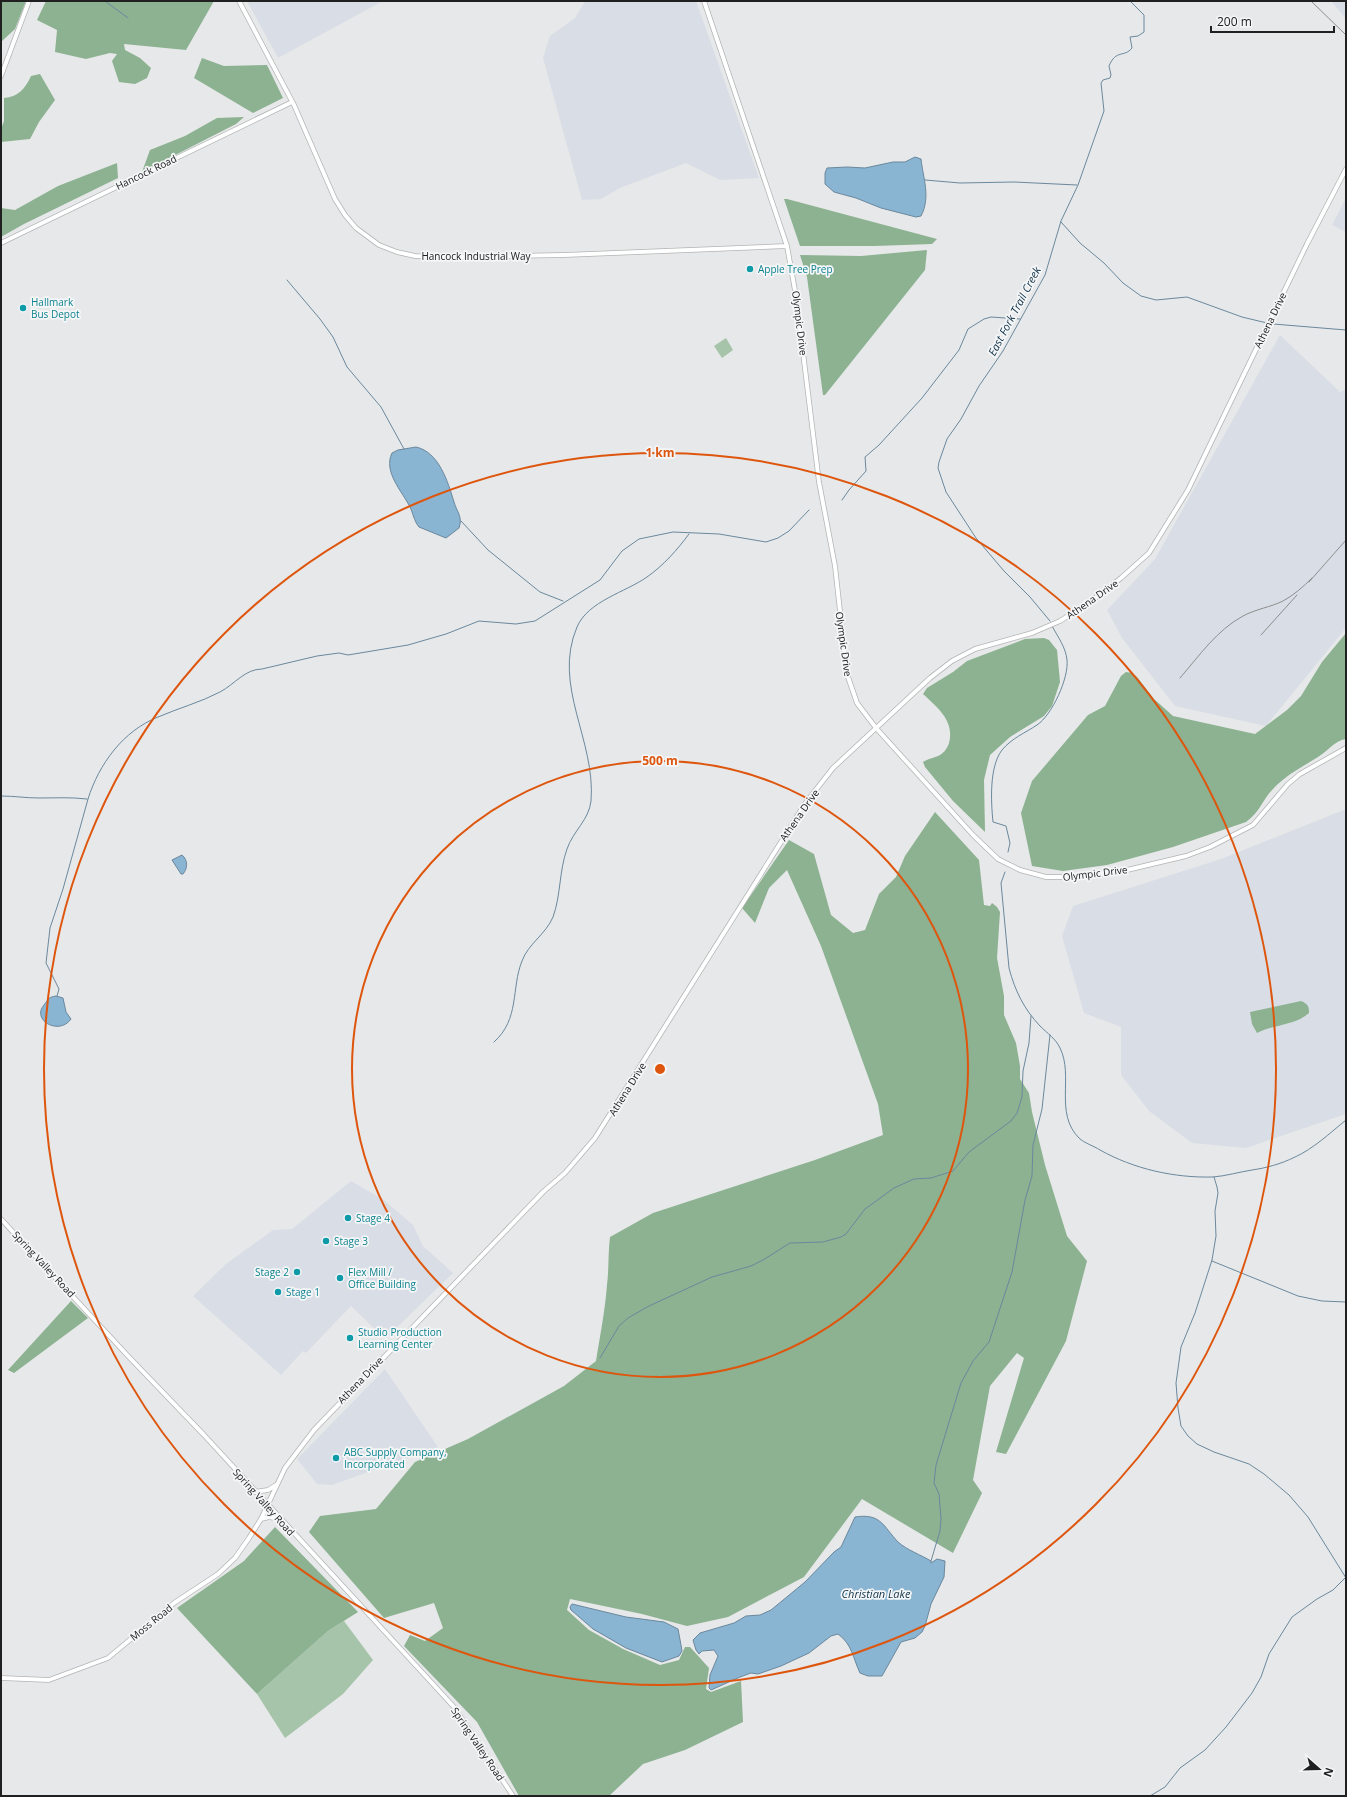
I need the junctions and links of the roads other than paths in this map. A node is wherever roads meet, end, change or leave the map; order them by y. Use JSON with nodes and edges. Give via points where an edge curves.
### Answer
{"nodes":[{"id":1,"x":29,"y":1,"type":"edge"},
{"id":2,"x":239,"y":1,"type":"edge"},
{"id":3,"x":704,"y":1,"type":"edge"},
{"id":4,"x":1,"y":76,"type":"edge"},
{"id":5,"x":292,"y":102,"type":"junction"},
{"id":6,"x":1346,"y":169,"type":"edge"},
{"id":7,"x":1,"y":243,"type":"edge"},
{"id":8,"x":787,"y":246,"type":"junction"},
{"id":9,"x":876,"y":728,"type":"junction"},
{"id":10,"x":1346,"y":748,"type":"edge"},
{"id":11,"x":1,"y":1219,"type":"edge"},
{"id":12,"x":278,"y":1483,"type":"junction"},
{"id":13,"x":255,"y":1492,"type":"junction"},
{"id":14,"x":267,"y":1505,"type":"junction"},
{"id":15,"x":261,"y":1519,"type":"junction"},
{"id":16,"x":280,"y":1520,"type":"junction"},
{"id":17,"x":1,"y":1678,"type":"edge"},
{"id":18,"x":512,"y":1796,"type":"edge"}],
"edges":[{"from":1,"to":4,"type":"street"},
{"from":2,"to":5,"type":"street","name":"Hancock Industrial Way"},
{"from":3,"to":8,"type":"street","name":"Olympic Drive"},
{"from":5,"to":7,"type":"street","name":"Hancock Road"},
{"from":5,"to":8,"type":"street","name":"Hancock Industrial Way","via":[[345,216],[363,234],[379,245],[397,252],[415,256],[473,257]]},
{"from":6,"to":9,"type":"street","name":"Athena Drive","via":[[1188,490],[1148,553],[1090,602],[1060,621],[1032,633],[975,649],[952,661]]},
{"from":8,"to":9,"type":"street","name":"Olympic Drive","via":[[796,296],[819,482],[835,566],[847,674],[857,703]]},
{"from":9,"to":10,"type":"street","name":"Olympic Drive","via":[[954,815],[998,859],[1020,870],[1046,877],[1078,877],[1127,870],[1186,856],[1210,847],[1253,825],[1288,784],[1300,774]]},
{"from":9,"to":12,"type":"street","name":"Athena Drive","via":[[833,768],[804,805],[595,1138],[565,1173],[542,1192],[340,1401],[297,1450]]},
{"from":11,"to":13,"type":"street","name":"Spring Valley Road"},
{"from":12,"to":13,"type":"street","via":[[268,1490]]},
{"from":12,"to":14,"type":"street","name":"Athena Drive"},
{"from":13,"to":14,"type":"street","name":"Spring Valley Road"},
{"from":14,"to":15,"type":"street","name":"Moss Road"},
{"from":14,"to":16,"type":"street","name":"Spring Valley Road"},
{"from":15,"to":16,"type":"street","via":[[269,1517]]},
{"from":15,"to":17,"type":"street","name":"Moss Road","via":[[235,1558],[218,1574],[174,1603],[108,1658],[49,1680]]},
{"from":16,"to":18,"type":"street","name":"Spring Valley Road","via":[[454,1707]]}]}
